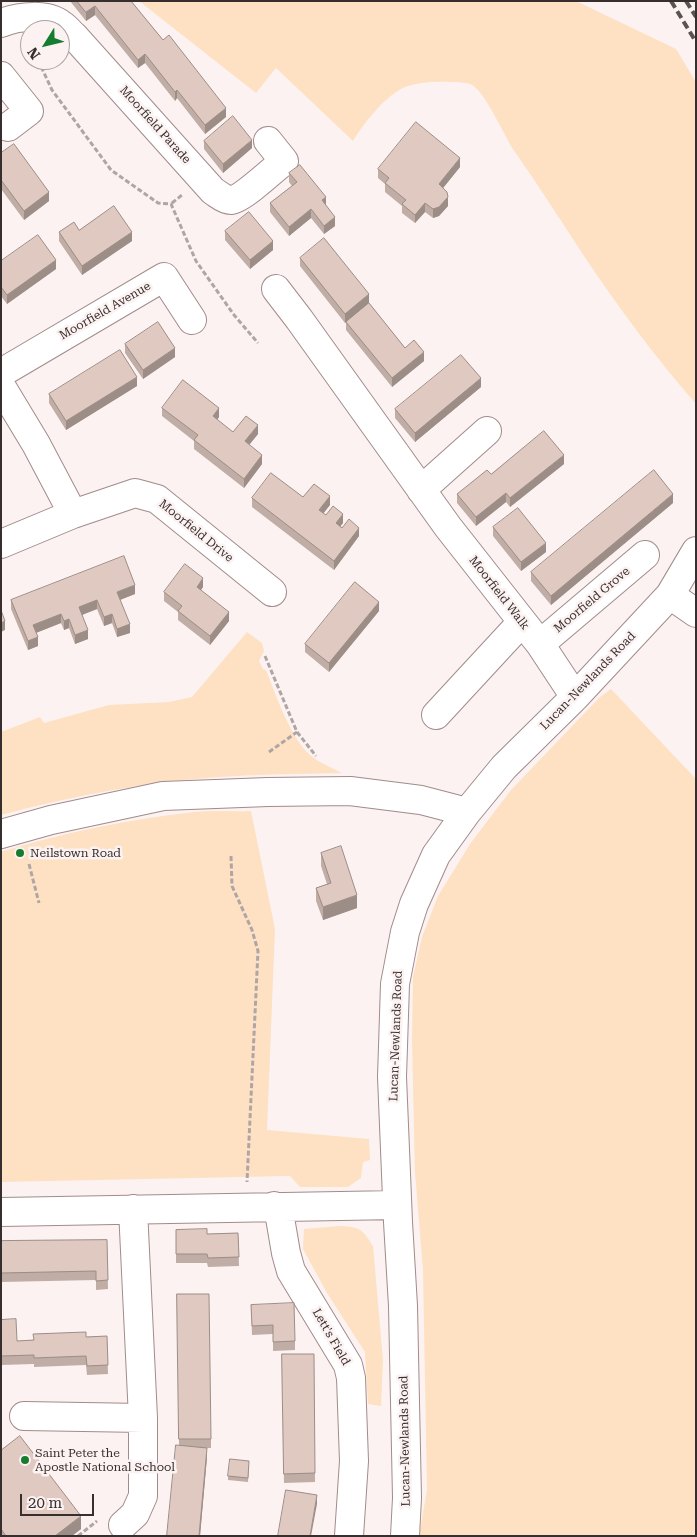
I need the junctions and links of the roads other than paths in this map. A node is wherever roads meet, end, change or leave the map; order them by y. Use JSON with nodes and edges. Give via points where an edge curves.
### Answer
{"nodes":[{"id":1,"x":1,"y":23,"type":"edge"},
{"id":2,"x":1,"y":76,"type":"edge"},
{"id":3,"x":8,"y":127,"type":"dead end"},
{"id":4,"x":268,"y":141,"type":"dead end"},
{"id":5,"x":276,"y":289,"type":"dead end"},
{"id":6,"x":192,"y":320,"type":"dead end"},
{"id":7,"x":1,"y":373,"type":"edge"},
{"id":8,"x":1,"y":386,"type":"edge"},
{"id":9,"x":487,"y":431,"type":"dead end"},
{"id":10,"x":421,"y":490,"type":"junction"},
{"id":11,"x":74,"y":514,"type":"junction"},
{"id":12,"x":1,"y":544,"type":"edge"},
{"id":13,"x":696,"y":551,"type":"edge"},
{"id":14,"x":646,"y":555,"type":"dead end"},
{"id":15,"x":272,"y":592,"type":"dead end"},
{"id":16,"x":670,"y":595,"type":"junction"},
{"id":17,"x":696,"y":613,"type":"edge"},
{"id":18,"x":522,"y":622,"type":"junction"},
{"id":19,"x":540,"y":644,"type":"junction"},
{"id":20,"x":575,"y":697,"type":"junction"},
{"id":21,"x":436,"y":715,"type":"dead end"},
{"id":22,"x":467,"y":812,"type":"junction"},
{"id":23,"x":1,"y":834,"type":"edge"},
{"id":24,"x":397,"y":1205,"type":"junction"},
{"id":25,"x":274,"y":1206,"type":"junction"},
{"id":26,"x":133,"y":1209,"type":"junction"},
{"id":27,"x":1,"y":1212,"type":"edge"},
{"id":28,"x":24,"y":1416,"type":"dead end"},
{"id":29,"x":143,"y":1418,"type":"junction"},
{"id":30,"x":111,"y":1522,"type":"road end"},
{"id":31,"x":349,"y":1536,"type":"edge"},
{"id":32,"x":405,"y":1536,"type":"edge"}],
"edges":[{"from":1,"to":4,"type":"street","name":"Moorfield Parade","via":[[32,17],[61,24],[213,191],[222,197],[231,200],[244,194],[284,161]]},
{"from":2,"to":3,"type":"street","via":[[29,111]]},
{"from":5,"to":10,"type":"street","name":"Moorfield Walk"},
{"from":6,"to":7,"type":"street","name":"Moorfield Avenue","via":[[164,277]]},
{"from":8,"to":11,"type":"street"},
{"from":9,"to":10,"type":"street"},
{"from":10,"to":18,"type":"street","name":"Moorfield Walk"},
{"from":11,"to":12,"type":"street","name":"Moorfield Drive"},
{"from":11,"to":15,"type":"street","name":"Moorfield Drive","via":[[135,493],[156,499]]},
{"from":13,"to":16,"type":"street","name":"Lucan-Newlands Road"},
{"from":14,"to":19,"type":"street","name":"Moorfield Grove"},
{"from":16,"to":17,"type":"street"},
{"from":16,"to":20,"type":"street","name":"Lucan-Newlands Road"},
{"from":18,"to":19,"type":"street","name":"Moorfield Walk"},
{"from":18,"to":21,"type":"street"},
{"from":19,"to":20,"type":"street","name":"Moorfield Walk"},
{"from":20,"to":22,"type":"street","name":"Lucan-Newlands Road","via":[[504,767]]},
{"from":22,"to":23,"type":"street","via":[[421,800],[350,791],[163,796]]},
{"from":22,"to":24,"type":"street","name":"Lucan-Newlands Road","via":[[436,855],[414,904],[395,984],[392,1077]]},
{"from":24,"to":25,"type":"street"},
{"from":24,"to":32,"type":"street","name":"Lucan-Newlands Road","via":[[403,1306]]},
{"from":25,"to":26,"type":"street"},
{"from":25,"to":31,"type":"street","name":"Lett's Field","via":[[280,1218],[291,1270],[348,1365],[351,1378],[354,1461]]},
{"from":26,"to":27,"type":"street"},
{"from":26,"to":29,"type":"street"},
{"from":28,"to":29,"type":"street"},
{"from":29,"to":30,"type":"street","via":[[143,1496],[135,1514]]}]}
